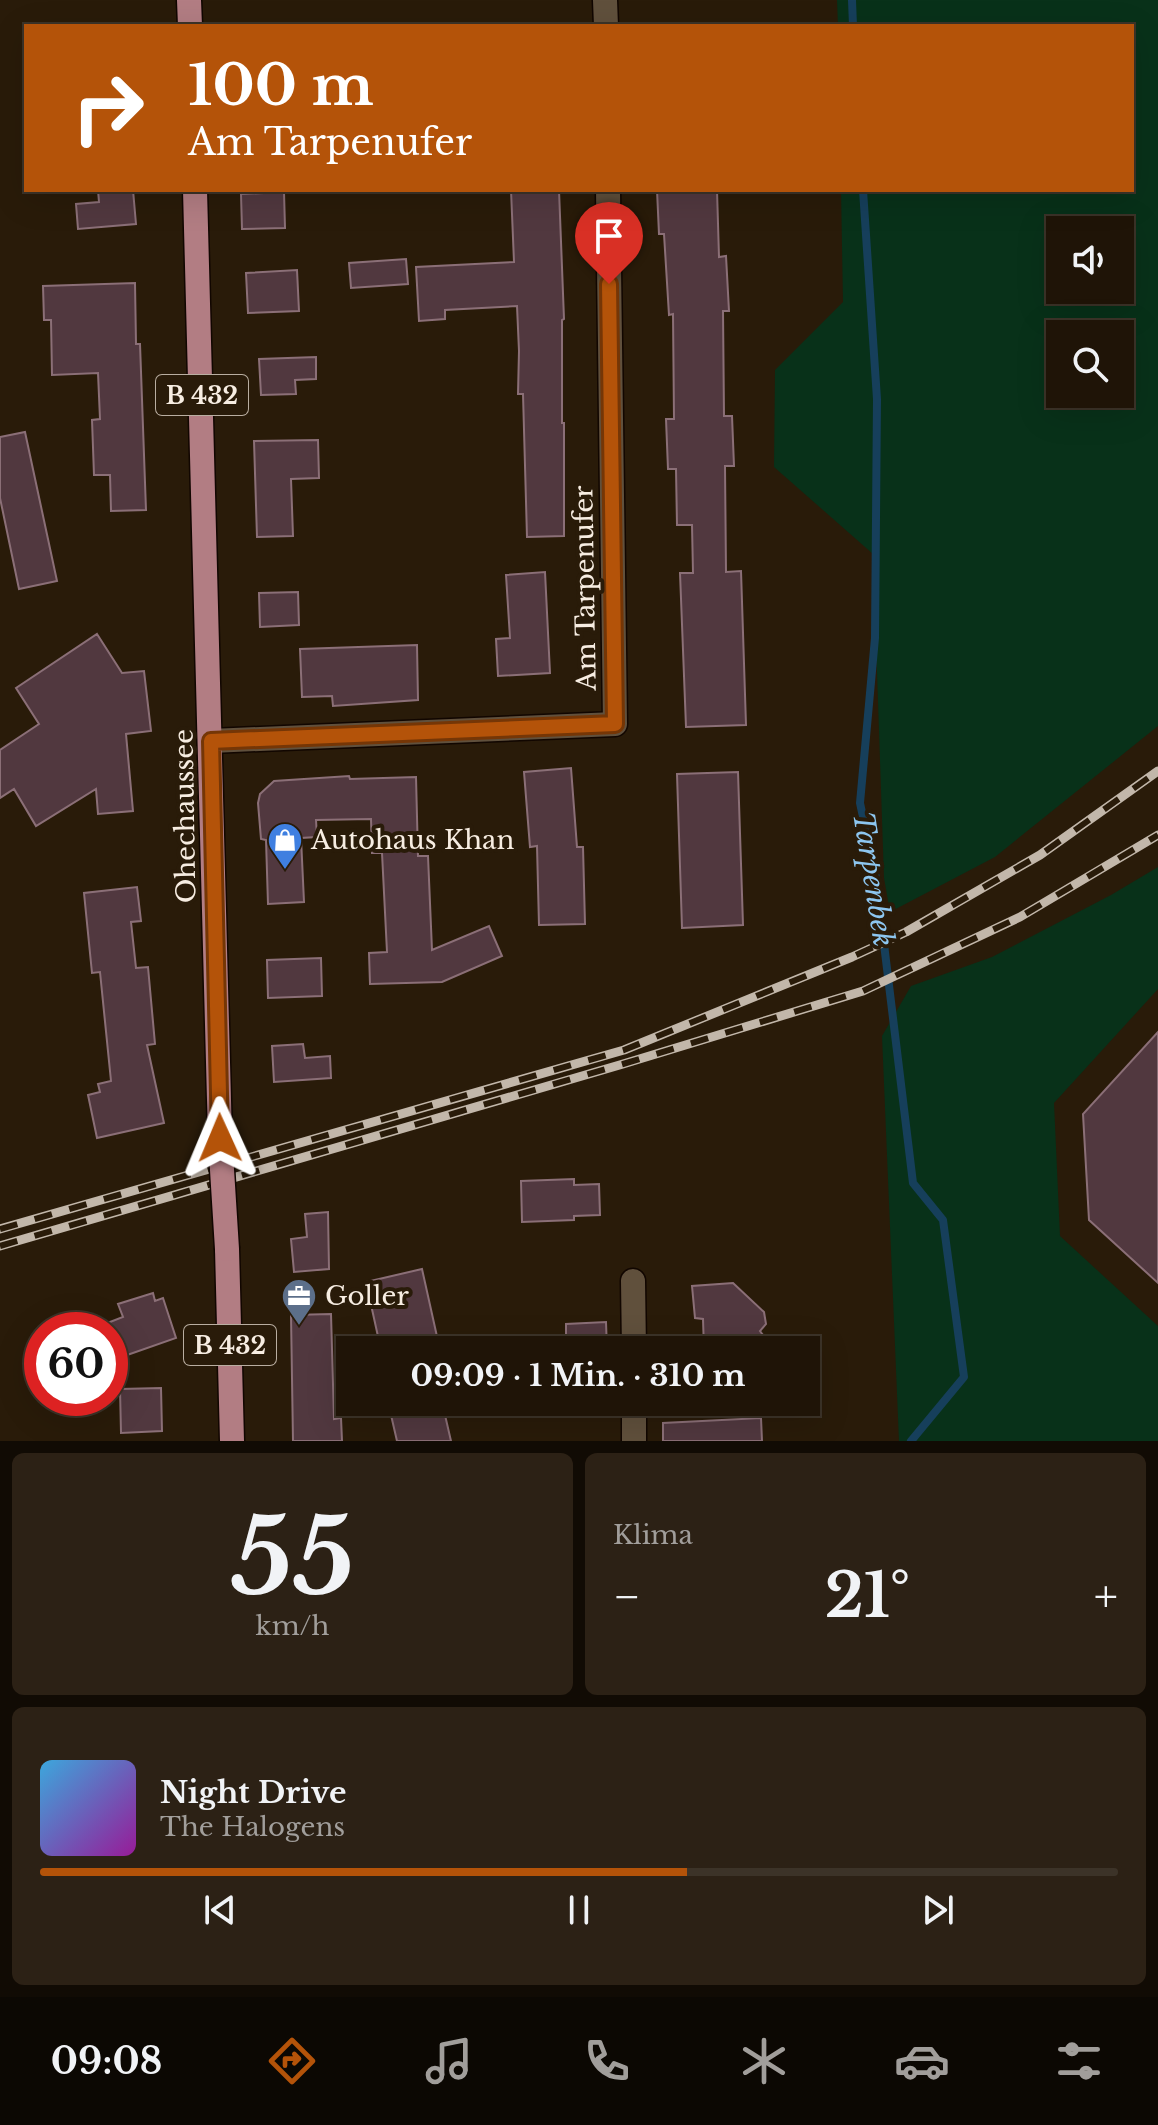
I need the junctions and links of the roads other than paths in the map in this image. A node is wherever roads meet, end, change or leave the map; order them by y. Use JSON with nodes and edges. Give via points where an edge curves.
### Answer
{"nodes":[{"id":1,"x":189,"y":0,"type":"edge"},
{"id":2,"x":605,"y":0,"type":"edge"},
{"id":3,"x":190,"y":24,"type":"edge"},
{"id":4,"x":606,"y":24,"type":"edge"},
{"id":5,"x":195,"y":192,"type":"edge"},
{"id":6,"x":608,"y":192,"type":"edge"},
{"id":7,"x":211,"y":741,"type":"junction"},
{"id":8,"x":633,"y":1281,"type":"dead end"},
{"id":9,"x":634,"y":1336,"type":"edge"},
{"id":10,"x":634,"y":1416,"type":"edge"},
{"id":11,"x":232,"y":1441,"type":"edge"},
{"id":12,"x":634,"y":1441,"type":"edge"}],
"edges":[{"from":1,"to":3,"type":"main road"},
{"from":2,"to":4,"type":"street"},
{"from":5,"to":7,"type":"main road","name":"Ohechaussee","number":"B 432"},
{"from":6,"to":7,"type":"street","name":"Am Tarpenufer","via":[[615,724]]},
{"from":7,"to":11,"type":"main road","name":"Ohechaussee","number":"B 432","bridge":true},
{"from":8,"to":9,"type":"street"},
{"from":10,"to":12,"type":"street"}]}
